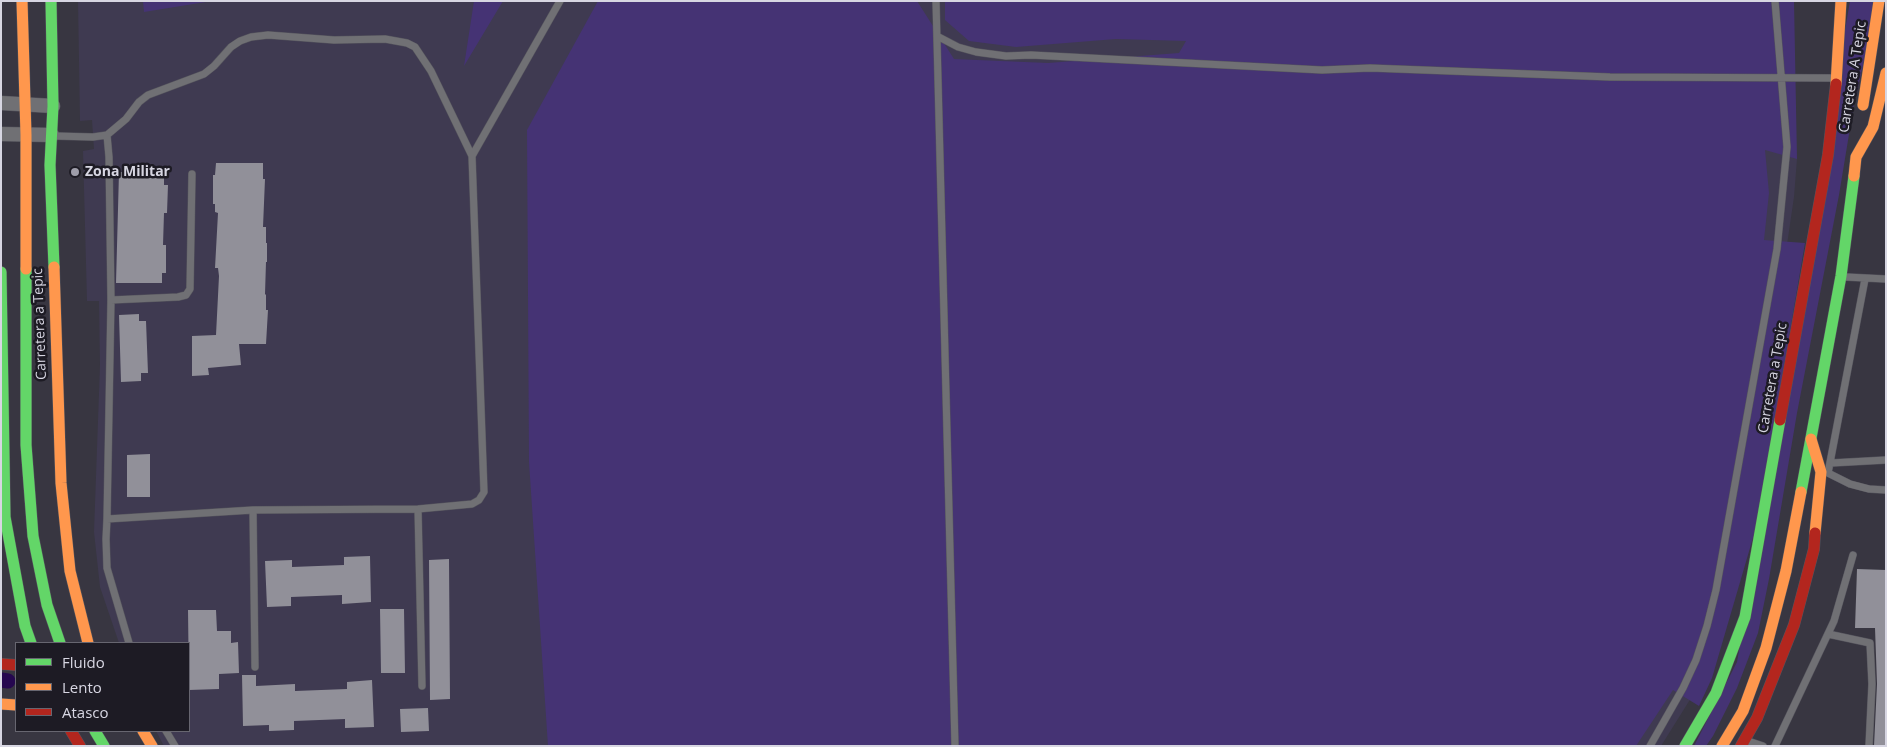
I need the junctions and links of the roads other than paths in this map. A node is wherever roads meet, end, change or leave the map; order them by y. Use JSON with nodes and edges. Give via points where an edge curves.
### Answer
{"nodes":[{"id":1,"x":22,"y":1,"type":"edge"},
{"id":2,"x":51,"y":1,"type":"edge"},
{"id":3,"x":560,"y":1,"type":"edge"},
{"id":4,"x":936,"y":1,"type":"edge"},
{"id":5,"x":1775,"y":1,"type":"edge"},
{"id":6,"x":1841,"y":1,"type":"edge"},
{"id":7,"x":1847,"y":1,"type":"edge"},
{"id":8,"x":1879,"y":1,"type":"edge"},
{"id":9,"x":1840,"y":16,"type":"junction"},
{"id":10,"x":936,"y":36,"type":"junction"},
{"id":11,"x":1837,"y":78,"type":"junction"},
{"id":12,"x":1885,"y":78,"type":"edge"},
{"id":13,"x":1781,"y":79,"type":"junction"},
{"id":14,"x":1,"y":103,"type":"edge"},
{"id":15,"x":24,"y":104,"type":"junction"},
{"id":16,"x":53,"y":106,"type":"junction"},
{"id":17,"x":1,"y":134,"type":"edge"},
{"id":18,"x":26,"y":135,"type":"junction"},
{"id":19,"x":107,"y":135,"type":"junction"},
{"id":20,"x":52,"y":136,"type":"junction"},
{"id":21,"x":472,"y":156,"type":"junction"},
{"id":22,"x":1856,"y":157,"type":"junction"},
{"id":23,"x":192,"y":174,"type":"dead end"},
{"id":24,"x":1,"y":272,"type":"edge"},
{"id":25,"x":1841,"y":276,"type":"junction"},
{"id":26,"x":1865,"y":279,"type":"junction"},
{"id":27,"x":1886,"y":279,"type":"edge"},
{"id":28,"x":111,"y":300,"type":"junction"},
{"id":29,"x":2,"y":355,"type":"edge"},
{"id":30,"x":1811,"y":439,"type":"junction"},
{"id":31,"x":26,"y":445,"type":"junction"},
{"id":32,"x":1886,"y":460,"type":"edge"},
{"id":33,"x":1831,"y":463,"type":"junction"},
{"id":34,"x":1806,"y":468,"type":"junction"},
{"id":35,"x":1825,"y":472,"type":"junction"},
{"id":36,"x":61,"y":483,"type":"junction"},
{"id":37,"x":1886,"y":490,"type":"edge"},
{"id":38,"x":418,"y":509,"type":"junction"},
{"id":39,"x":253,"y":510,"type":"junction"},
{"id":40,"x":107,"y":519,"type":"junction"},
{"id":41,"x":1853,"y":555,"type":"dead end"},
{"id":42,"x":96,"y":625,"type":"dead end"},
{"id":43,"x":1828,"y":634,"type":"junction"},
{"id":44,"x":31,"y":642,"type":"edge"},
{"id":45,"x":60,"y":642,"type":"edge"},
{"id":46,"x":88,"y":642,"type":"edge"},
{"id":47,"x":129,"y":642,"type":"edge"},
{"id":48,"x":1,"y":664,"type":"edge"},
{"id":49,"x":15,"y":665,"type":"edge"},
{"id":50,"x":255,"y":667,"type":"dead end"},
{"id":51,"x":422,"y":686,"type":"dead end"},
{"id":52,"x":1,"y":704,"type":"edge"},
{"id":53,"x":15,"y":705,"type":"edge"},
{"id":54,"x":72,"y":732,"type":"edge"},
{"id":55,"x":96,"y":732,"type":"edge"},
{"id":56,"x":144,"y":732,"type":"edge"},
{"id":57,"x":167,"y":732,"type":"edge"},
{"id":58,"x":1743,"y":743,"type":"edge"},
{"id":59,"x":80,"y":746,"type":"edge"},
{"id":60,"x":104,"y":746,"type":"edge"},
{"id":61,"x":152,"y":746,"type":"edge"},
{"id":62,"x":175,"y":746,"type":"edge"},
{"id":63,"x":955,"y":746,"type":"edge"},
{"id":64,"x":1650,"y":746,"type":"edge"},
{"id":65,"x":1684,"y":746,"type":"edge"},
{"id":66,"x":1722,"y":746,"type":"edge"},
{"id":67,"x":1763,"y":746,"type":"edge"},
{"id":68,"x":1775,"y":746,"type":"edge"},
{"id":69,"x":1869,"y":746,"type":"edge"}],
"edges":[{"from":1,"to":15,"type":"main road","name":"Carretera a Tepic"},
{"from":2,"to":16,"type":"main road","name":"Carretera a Tepic"},
{"from":3,"to":21,"type":"lane"},
{"from":4,"to":10,"type":"lane"},
{"from":5,"to":13,"type":"lane"},
{"from":6,"to":9,"type":"main road","name":"Carretera a Tepic"},
{"from":7,"to":9,"type":"main road"},
{"from":8,"to":22,"type":"main road","name":"Carretera A Tepic"},
{"from":9,"to":11,"type":"main road","name":"Carretera a Tepic"},
{"from":10,"to":13,"type":"lane","via":[[958,47],[1006,56],[1322,70],[1370,68],[1610,77]]},
{"from":10,"to":63,"type":"lane"},
{"from":11,"to":13,"type":"lane"},
{"from":11,"to":65,"type":"main road","name":"Carretera a Tepic","via":[[1828,155],[1745,616],[1716,693]]},
{"from":12,"to":22,"type":"main road","name":"Carretera a Tepic","via":[[1873,127]]},
{"from":13,"to":64,"type":"lane","via":[[1787,147],[1777,249],[1716,590],[1696,660]]},
{"from":14,"to":15,"type":"street"},
{"from":15,"to":16,"type":"street"},
{"from":15,"to":18,"type":"main road","name":"Carretera a Tepic"},
{"from":16,"to":20,"type":"main road","name":"Carretera a Tepic"},
{"from":17,"to":18,"type":"street"},
{"from":18,"to":20,"type":"street"},
{"from":18,"to":31,"type":"main road","name":"Carretera a Tepic"},
{"from":19,"to":20,"type":"lane"},
{"from":19,"to":21,"type":"lane","via":[[148,94],[204,74],[240,40],[268,35],[334,40],[385,39],[407,43],[422,56]]},
{"from":19,"to":28,"type":"lane"},
{"from":20,"to":36,"type":"main road","name":"Carretera a Tepic","via":[[50,165]]},
{"from":21,"to":38,"type":"lane","via":[[484,492],[472,504]]},
{"from":22,"to":25,"type":"main road","name":"Carretera a Tepic"},
{"from":23,"to":28,"type":"lane","via":[[190,289],[186,295],[178,297]]},
{"from":24,"to":29,"type":"main road"},
{"from":25,"to":26,"type":"lane"},
{"from":25,"to":30,"type":"main road","name":"Carretera a Tepic"},
{"from":26,"to":27,"type":"lane"},
{"from":26,"to":33,"type":"lane"},
{"from":28,"to":40,"type":"lane"},
{"from":29,"to":31,"type":"main road"},
{"from":29,"to":44,"type":"main road","via":[[5,517]]},
{"from":30,"to":34,"type":"main road","name":"Carretera a Tepic"},
{"from":30,"to":35,"type":"main road"},
{"from":31,"to":45,"type":"main road","name":"Carretera a Tepic","via":[[33,536],[47,605]]},
{"from":32,"to":33,"type":"lane"},
{"from":33,"to":35,"type":"lane"},
{"from":34,"to":35,"type":"lane"},
{"from":34,"to":66,"type":"main road","name":"Carretera a Tepic","via":[[1786,571],[1766,648],[1743,711]]},
{"from":35,"to":37,"type":"lane","via":[[1850,484]]},
{"from":35,"to":58,"type":"main road","via":[[1814,549],[1794,625],[1758,718]]},
{"from":36,"to":42,"type":"main road","via":[[78,570]]},
{"from":36,"to":46,"type":"main road","name":"Carretera a Tepic","via":[[70,571]]},
{"from":38,"to":39,"type":"lane"},
{"from":38,"to":51,"type":"lane"},
{"from":39,"to":40,"type":"lane"},
{"from":39,"to":50,"type":"lane"},
{"from":40,"to":47,"type":"lane","via":[[107,568]]},
{"from":41,"to":43,"type":"lane"},
{"from":43,"to":68,"type":"lane"},
{"from":43,"to":69,"type":"lane","via":[[1870,643]]},
{"from":48,"to":49,"type":"main road"},
{"from":52,"to":53,"type":"main road"},
{"from":54,"to":59,"type":"main road"},
{"from":55,"to":60,"type":"main road"},
{"from":56,"to":61,"type":"main road"},
{"from":57,"to":62,"type":"lane"},
{"from":58,"to":67,"type":"lane"}]}
